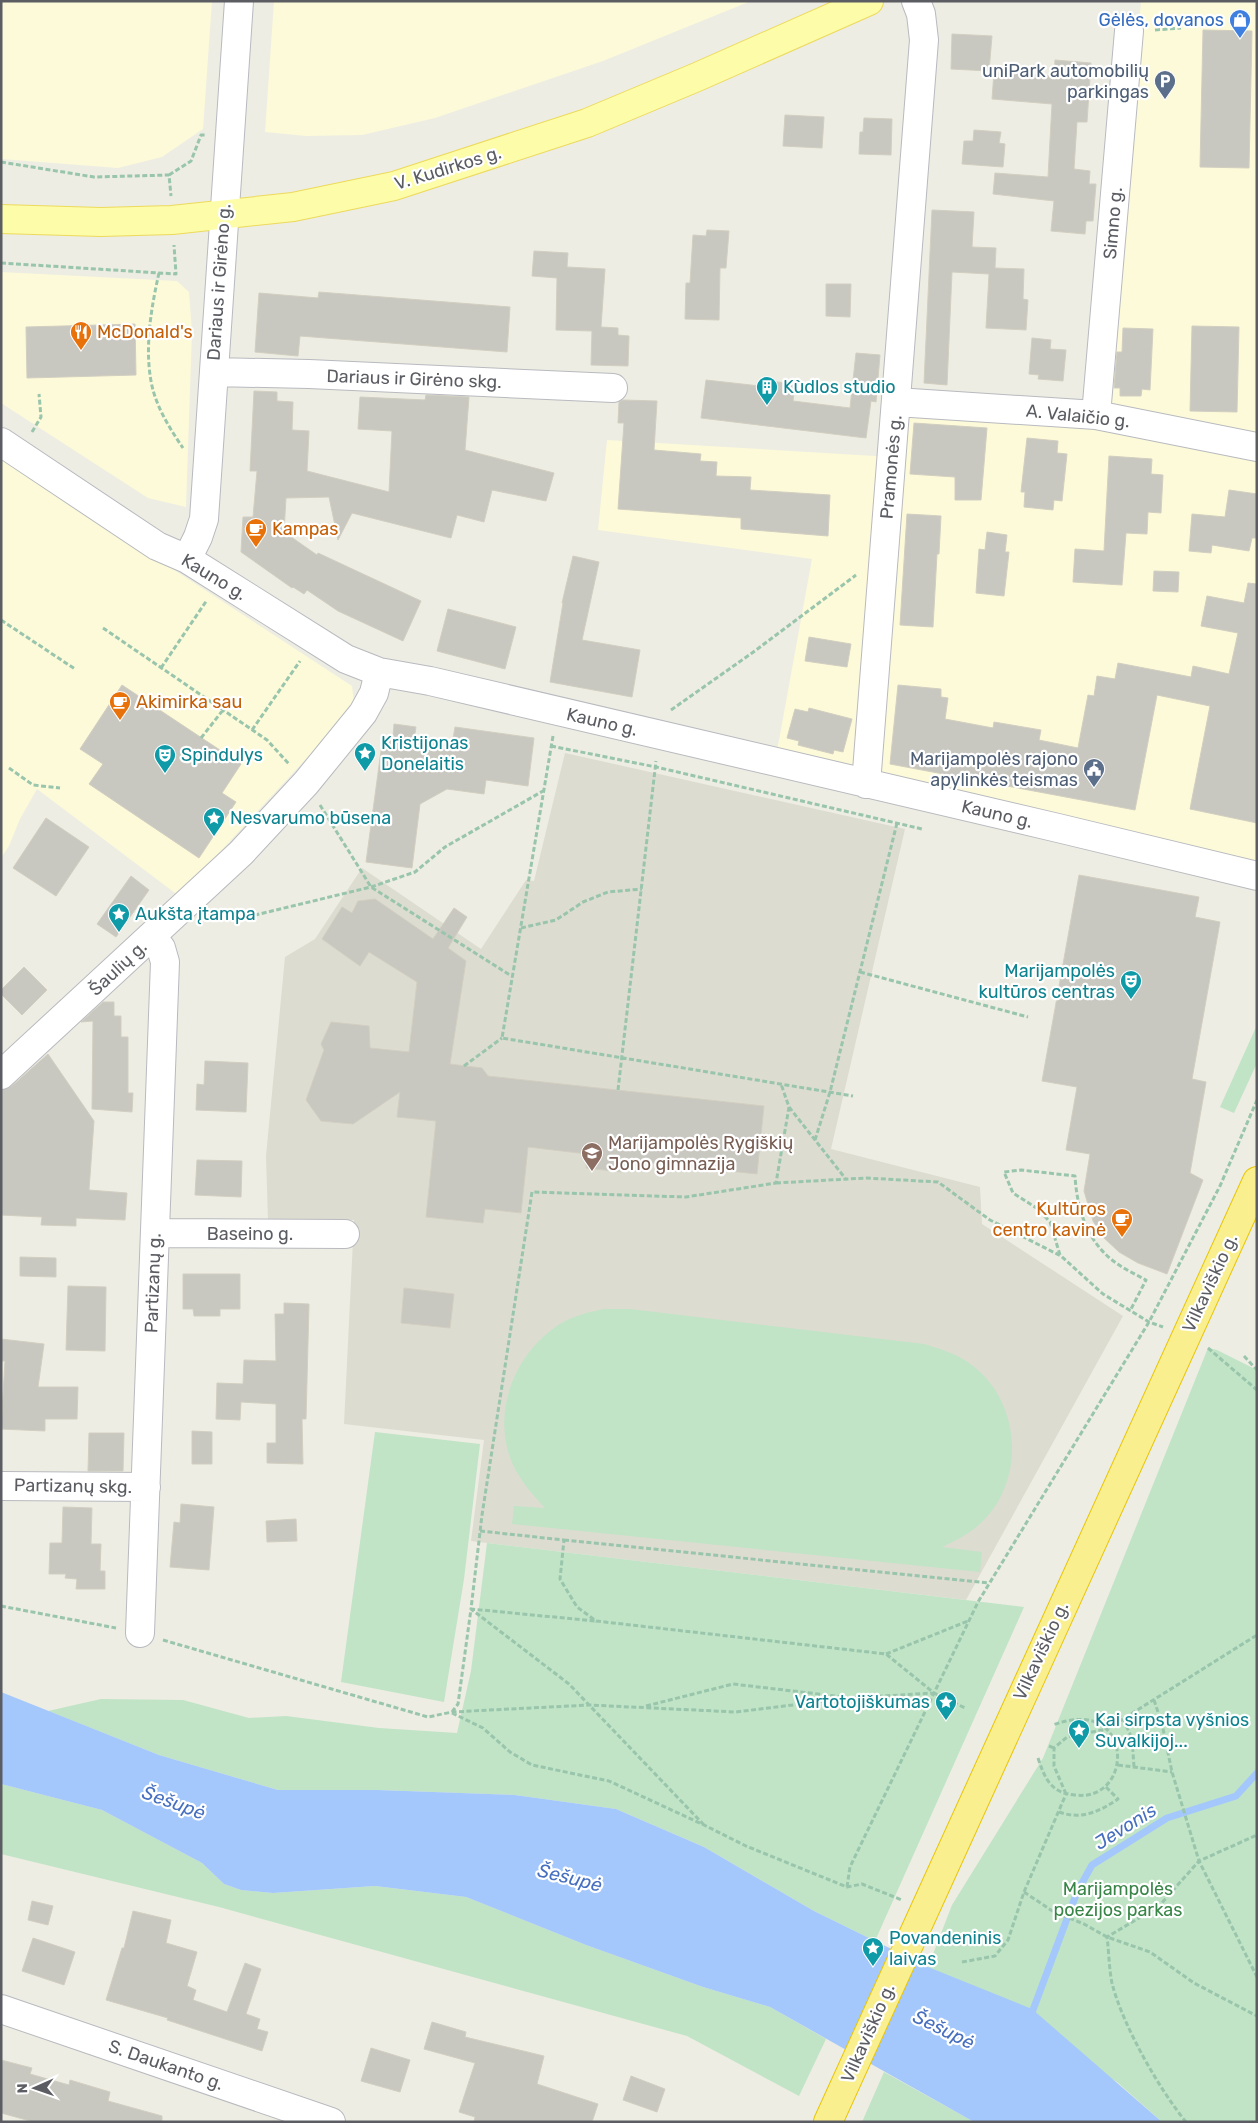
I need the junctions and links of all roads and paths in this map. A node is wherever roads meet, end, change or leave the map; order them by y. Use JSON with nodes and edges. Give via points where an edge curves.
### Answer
{"nodes":[{"id":1,"x":239,"y":1,"type":"edge"},
{"id":2,"x":869,"y":1,"type":"edge"},
{"id":3,"x":916,"y":1,"type":"edge"},
{"id":4,"x":1130,"y":31,"type":"dead end"},
{"id":5,"x":229,"y":134,"type":"junction"},
{"id":6,"x":169,"y":175,"type":"dead end"},
{"id":7,"x":223,"y":214,"type":"junction"},
{"id":8,"x":1,"y":219,"type":"edge"},
{"id":9,"x":159,"y":273,"type":"dead end"},
{"id":10,"x":214,"y":372,"type":"junction"},
{"id":11,"x":613,"y":388,"type":"dead end"},
{"id":12,"x":39,"y":394,"type":"dead end"},
{"id":13,"x":896,"y":402,"type":"junction"},
{"id":14,"x":1096,"y":415,"type":"junction"},
{"id":15,"x":1257,"y":447,"type":"edge"},
{"id":16,"x":10,"y":448,"type":"edge"},
{"id":17,"x":206,"y":485,"type":"junction"},
{"id":18,"x":884,"y":554,"type":"junction"},
{"id":19,"x":187,"y":559,"type":"junction"},
{"id":20,"x":221,"y":580,"type":"junction"},
{"id":21,"x":1,"y":620,"type":"edge"},
{"id":22,"x":315,"y":640,"type":"junction"},
{"id":23,"x":161,"y":668,"type":"dead end"},
{"id":24,"x":75,"y":669,"type":"dead end"},
{"id":25,"x":379,"y":672,"type":"junction"},
{"id":26,"x":223,"y":710,"type":"dead end"},
{"id":27,"x":557,"y":711,"type":"junction"},
{"id":28,"x":252,"y":730,"type":"dead end"},
{"id":29,"x":650,"y":733,"type":"junction"},
{"id":30,"x":201,"y":738,"type":"dead end"},
{"id":31,"x":551,"y":746,"type":"junction"},
{"id":32,"x":9,"y":768,"type":"dead end"},
{"id":33,"x":656,"y":768,"type":"junction"},
{"id":34,"x":866,"y":784,"type":"junction"},
{"id":35,"x":60,"y":788,"type":"dead end"},
{"id":36,"x":543,"y":791,"type":"junction"},
{"id":37,"x":897,"y":823,"type":"junction"},
{"id":38,"x":922,"y":829,"type":"dead end"},
{"id":39,"x":1257,"y":876,"type":"edge"},
{"id":40,"x":642,"y":889,"type":"junction"},
{"id":41,"x":184,"y":906,"type":"junction"},
{"id":42,"x":521,"y":928,"type":"junction"},
{"id":43,"x":152,"y":937,"type":"junction"},
{"id":44,"x":860,"y":972,"type":"junction"},
{"id":45,"x":1028,"y":1017,"type":"dead end"},
{"id":46,"x":502,"y":1038,"type":"junction"},
{"id":47,"x":622,"y":1058,"type":"junction"},
{"id":48,"x":464,"y":1066,"type":"dead end"},
{"id":49,"x":1,"y":1075,"type":"edge"},
{"id":50,"x":782,"y":1084,"type":"junction"},
{"id":51,"x":618,"y":1090,"type":"dead end"},
{"id":52,"x":830,"y":1092,"type":"junction"},
{"id":53,"x":853,"y":1096,"type":"dead end"},
{"id":54,"x":1257,"y":1100,"type":"edge"},
{"id":55,"x":790,"y":1107,"type":"junction"},
{"id":56,"x":815,"y":1140,"type":"junction"},
{"id":57,"x":845,"y":1179,"type":"junction"},
{"id":58,"x":1257,"y":1181,"type":"edge"},
{"id":59,"x":776,"y":1183,"type":"junction"},
{"id":60,"x":155,"y":1233,"type":"junction"},
{"id":61,"x":345,"y":1234,"type":"dead end"},
{"id":62,"x":1061,"y":1256,"type":"junction"},
{"id":63,"x":1130,"y":1311,"type":"junction"},
{"id":64,"x":1149,"y":1322,"type":"junction"},
{"id":65,"x":1185,"y":1336,"type":"junction"},
{"id":66,"x":1244,"y":1356,"type":"dead end"},
{"id":67,"x":1257,"y":1374,"type":"edge"},
{"id":68,"x":1257,"y":1390,"type":"edge"},
{"id":69,"x":1,"y":1486,"type":"edge"},
{"id":70,"x":146,"y":1487,"type":"junction"},
{"id":71,"x":480,"y":1531,"type":"junction"},
{"id":72,"x":564,"y":1540,"type":"junction"},
{"id":73,"x":989,"y":1583,"type":"junction"},
{"id":74,"x":1,"y":1606,"type":"edge"},
{"id":75,"x":471,"y":1609,"type":"junction"},
{"id":76,"x":596,"y":1621,"type":"junction"},
{"id":77,"x":968,"y":1622,"type":"junction"},
{"id":78,"x":140,"y":1633,"type":"junction"},
{"id":79,"x":1257,"y":1635,"type":"edge"},
{"id":80,"x":886,"y":1654,"type":"junction"},
{"id":81,"x":934,"y":1693,"type":"junction"},
{"id":82,"x":849,"y":1698,"type":"junction"},
{"id":83,"x":1154,"y":1700,"type":"junction"},
{"id":84,"x":589,"y":1705,"type":"junction"},
{"id":85,"x":641,"y":1707,"type":"junction"},
{"id":86,"x":965,"y":1708,"type":"dead end"},
{"id":87,"x":452,"y":1712,"type":"junction"},
{"id":88,"x":1123,"y":1719,"type":"junction"},
{"id":89,"x":1054,"y":1724,"type":"dead end"},
{"id":90,"x":1107,"y":1729,"type":"junction"},
{"id":91,"x":1049,"y":1746,"type":"dead end"},
{"id":92,"x":1054,"y":1748,"type":"junction"},
{"id":93,"x":1038,"y":1758,"type":"dead end"},
{"id":94,"x":1118,"y":1765,"type":"junction"},
{"id":95,"x":1134,"y":1768,"type":"junction"},
{"id":96,"x":1172,"y":1772,"type":"junction"},
{"id":97,"x":1104,"y":1786,"type":"junction"},
{"id":98,"x":1066,"y":1794,"type":"junction"},
{"id":99,"x":1058,"y":1812,"type":"junction"},
{"id":100,"x":704,"y":1824,"type":"junction"},
{"id":101,"x":1257,"y":1835,"type":"edge"},
{"id":102,"x":1199,"y":1861,"type":"junction"},
{"id":103,"x":847,"y":1888,"type":"junction"},
{"id":104,"x":1024,"y":1892,"type":"junction"},
{"id":105,"x":898,"y":1898,"type":"dead end"},
{"id":106,"x":1107,"y":1937,"type":"junction"},
{"id":107,"x":962,"y":1962,"type":"dead end"},
{"id":108,"x":1257,"y":1977,"type":"edge"},
{"id":109,"x":1,"y":2009,"type":"edge"},
{"id":110,"x":1257,"y":2016,"type":"edge"},
{"id":111,"x":331,"y":2122,"type":"edge"},
{"id":112,"x":828,"y":2122,"type":"edge"},
{"id":113,"x":1186,"y":2122,"type":"edge"}],
"edges":[{"from":1,"to":5,"type":"street","name":"Dariaus ir Girėno g."},
{"from":2,"to":7,"type":"main road","name":"V. Kudirkos g.","via":[[596,119],[502,152],[394,186],[354,195],[293,207]]},
{"from":3,"to":13,"type":"street","name":"Pramonės g.","via":[[924,40]]},
{"from":4,"to":14,"type":"street","name":"Simno g."},
{"from":5,"to":6,"type":"path","via":[[201,135],[191,161]]},
{"from":5,"to":7,"type":"street","name":"Dariaus ir Girėno g."},
{"from":7,"to":8,"type":"main road","name":"V. Kudirkos g.","via":[[172,220],[101,222]]},
{"from":7,"to":10,"type":"street","name":"Dariaus ir Girėno g."},
{"from":9,"to":17,"type":"path","via":[[149,319],[152,386],[166,423]]},
{"from":10,"to":11,"type":"street","name":"Dariaus ir Girėno skg."},
{"from":10,"to":17,"type":"street","name":"Dariaus ir Girėno g."},
{"from":12,"to":16,"type":"path","via":[[41,417]]},
{"from":13,"to":14,"type":"street","name":"A. Valaičio g."},
{"from":13,"to":18,"type":"street","name":"Pramonės g."},
{"from":14,"to":15,"type":"street","name":"A. Valaičio g."},
{"from":16,"to":19,"type":"street","name":"Kauno g.","via":[[157,546]]},
{"from":17,"to":19,"type":"street","name":"Dariaus ir Girėno g.","via":[[204,519]]},
{"from":18,"to":29,"type":"path"},
{"from":18,"to":34,"type":"street","name":"Pramonės g."},
{"from":19,"to":20,"type":"street","name":"Kauno g."},
{"from":20,"to":22,"type":"street","name":"Kauno g."},
{"from":20,"to":23,"type":"path"},
{"from":21,"to":24,"type":"path"},
{"from":22,"to":25,"type":"street","name":"Kauno g.","via":[[346,659]]},
{"from":22,"to":28,"type":"path"},
{"from":25,"to":27,"type":"street","name":"Kauno g."},
{"from":25,"to":41,"type":"street","name":"Šaulių g.","via":[[364,713],[306,783],[241,853]]},
{"from":26,"to":30,"type":"path"},
{"from":27,"to":29,"type":"street","name":"Kauno g."},
{"from":27,"to":31,"type":"path"},
{"from":29,"to":33,"type":"path"},
{"from":29,"to":34,"type":"street","name":"Kauno g."},
{"from":31,"to":33,"type":"path"},
{"from":31,"to":36,"type":"path"},
{"from":32,"to":35,"type":"path","via":[[33,785]]},
{"from":33,"to":37,"type":"path"},
{"from":33,"to":40,"type":"path"},
{"from":34,"to":39,"type":"street","name":"Kauno g."},
{"from":36,"to":41,"type":"path","via":[[445,847],[415,872],[371,887],[240,918],[209,916]]},
{"from":36,"to":42,"type":"path"},
{"from":37,"to":38,"type":"path"},
{"from":37,"to":44,"type":"path"},
{"from":40,"to":42,"type":"path","via":[[608,892],[583,902],[556,920]]},
{"from":40,"to":47,"type":"path"},
{"from":41,"to":43,"type":"street","name":"Šaulių g."},
{"from":42,"to":46,"type":"path"},
{"from":43,"to":49,"type":"street","name":"Šaulių g."},
{"from":43,"to":60,"type":"street","name":"Partizanų g.","via":[[161,948],[165,962]]},
{"from":44,"to":45,"type":"path"},
{"from":44,"to":52,"type":"path"},
{"from":46,"to":47,"type":"path"},
{"from":46,"to":48,"type":"path"},
{"from":47,"to":50,"type":"path"},
{"from":47,"to":51,"type":"path"},
{"from":50,"to":52,"type":"path"},
{"from":50,"to":55,"type":"path"},
{"from":52,"to":53,"type":"path"},
{"from":52,"to":56,"type":"path"},
{"from":54,"to":64,"type":"path","via":[[1220,1186]]},
{"from":55,"to":56,"type":"path"},
{"from":55,"to":59,"type":"path"},
{"from":56,"to":57,"type":"path"},
{"from":57,"to":59,"type":"path"},
{"from":57,"to":62,"type":"path","via":[[938,1182],[990,1220]]},
{"from":58,"to":65,"type":"highway","name":"Vilkaviškio g."},
{"from":59,"to":71,"type":"path","via":[[686,1197],[532,1192]]},
{"from":60,"to":61,"type":"street","name":"Baseino g."},
{"from":60,"to":70,"type":"street","name":"Partizanų g."},
{"from":62,"to":63,"type":"path","via":[[1103,1294]]},
{"from":62,"to":63,"type":"path","via":[[1050,1222],[1038,1209],[1013,1194],[1004,1172],[1021,1170],[1075,1176],[1076,1199],[1098,1247],[1113,1261],[1146,1280]]},
{"from":63,"to":64,"type":"path"},
{"from":64,"to":65,"type":"path"},
{"from":64,"to":73,"type":"path"},
{"from":65,"to":68,"type":"path","via":[[1200,1360],[1208,1348]]},
{"from":65,"to":112,"type":"highway","name":"Vilkaviškio g."},
{"from":66,"to":67,"type":"path"},
{"from":69,"to":70,"type":"street","name":"Partizanų skg."},
{"from":70,"to":78,"type":"street","name":"Partizanų g."},
{"from":71,"to":72,"type":"path"},
{"from":71,"to":75,"type":"path"},
{"from":72,"to":73,"type":"path"},
{"from":72,"to":76,"type":"path","via":[[560,1579],[577,1607]]},
{"from":73,"to":77,"type":"path"},
{"from":74,"to":78,"type":"path"},
{"from":75,"to":76,"type":"path"},
{"from":75,"to":84,"type":"path","via":[[569,1684]]},
{"from":75,"to":87,"type":"path","via":[[458,1704]]},
{"from":76,"to":80,"type":"path"},
{"from":77,"to":80,"type":"path"},
{"from":77,"to":81,"type":"path"},
{"from":78,"to":87,"type":"path","via":[[428,1717]]},
{"from":79,"to":83,"type":"path"},
{"from":80,"to":81,"type":"path"},
{"from":81,"to":82,"type":"path"},
{"from":81,"to":86,"type":"path"},
{"from":81,"to":103,"type":"path","via":[[850,1867]]},
{"from":82,"to":85,"type":"path","via":[[736,1712]]},
{"from":82,"to":85,"type":"path","via":[[733,1684]]},
{"from":83,"to":88,"type":"path"},
{"from":83,"to":96,"type":"path"},
{"from":84,"to":85,"type":"path"},
{"from":84,"to":87,"type":"path"},
{"from":84,"to":100,"type":"path"},
{"from":87,"to":100,"type":"path","via":[[483,1728],[510,1752],[532,1765],[609,1782]]},
{"from":88,"to":90,"type":"path"},
{"from":88,"to":95,"type":"path","via":[[1132,1738]]},
{"from":89,"to":90,"type":"path","via":[[1083,1719],[1099,1722]]},
{"from":90,"to":92,"type":"path","via":[[1067,1737]]},
{"from":90,"to":94,"type":"path","via":[[1115,1740]]},
{"from":91,"to":92,"type":"path"},
{"from":92,"to":98,"type":"path","via":[[1054,1766]]},
{"from":93,"to":98,"type":"path","via":[[1045,1777],[1053,1787]]},
{"from":94,"to":95,"type":"path"},
{"from":94,"to":97,"type":"path"},
{"from":95,"to":96,"type":"path"},
{"from":96,"to":102,"type":"path"},
{"from":97,"to":98,"type":"path","via":[[1083,1796]]},
{"from":97,"to":99,"type":"path","via":[[1118,1799],[1103,1809],[1086,1815],[1069,1816]]},
{"from":98,"to":99,"type":"path"},
{"from":99,"to":104,"type":"path"},
{"from":100,"to":103,"type":"path","via":[[746,1846]]},
{"from":101,"to":102,"type":"path"},
{"from":102,"to":106,"type":"path","via":[[1159,1906]]},
{"from":102,"to":108,"type":"path"},
{"from":103,"to":105,"type":"path","via":[[862,1884]]},
{"from":104,"to":106,"type":"path","via":[[1054,1912]]},
{"from":104,"to":107,"type":"path","via":[[1008,1940],[995,1956]]},
{"from":106,"to":110,"type":"path","via":[[1150,1952],[1194,1982]]},
{"from":106,"to":113,"type":"path","via":[[1112,1982],[1125,2020],[1157,2079]]},
{"from":109,"to":111,"type":"street","name":"S. Daukanto g."}]}
